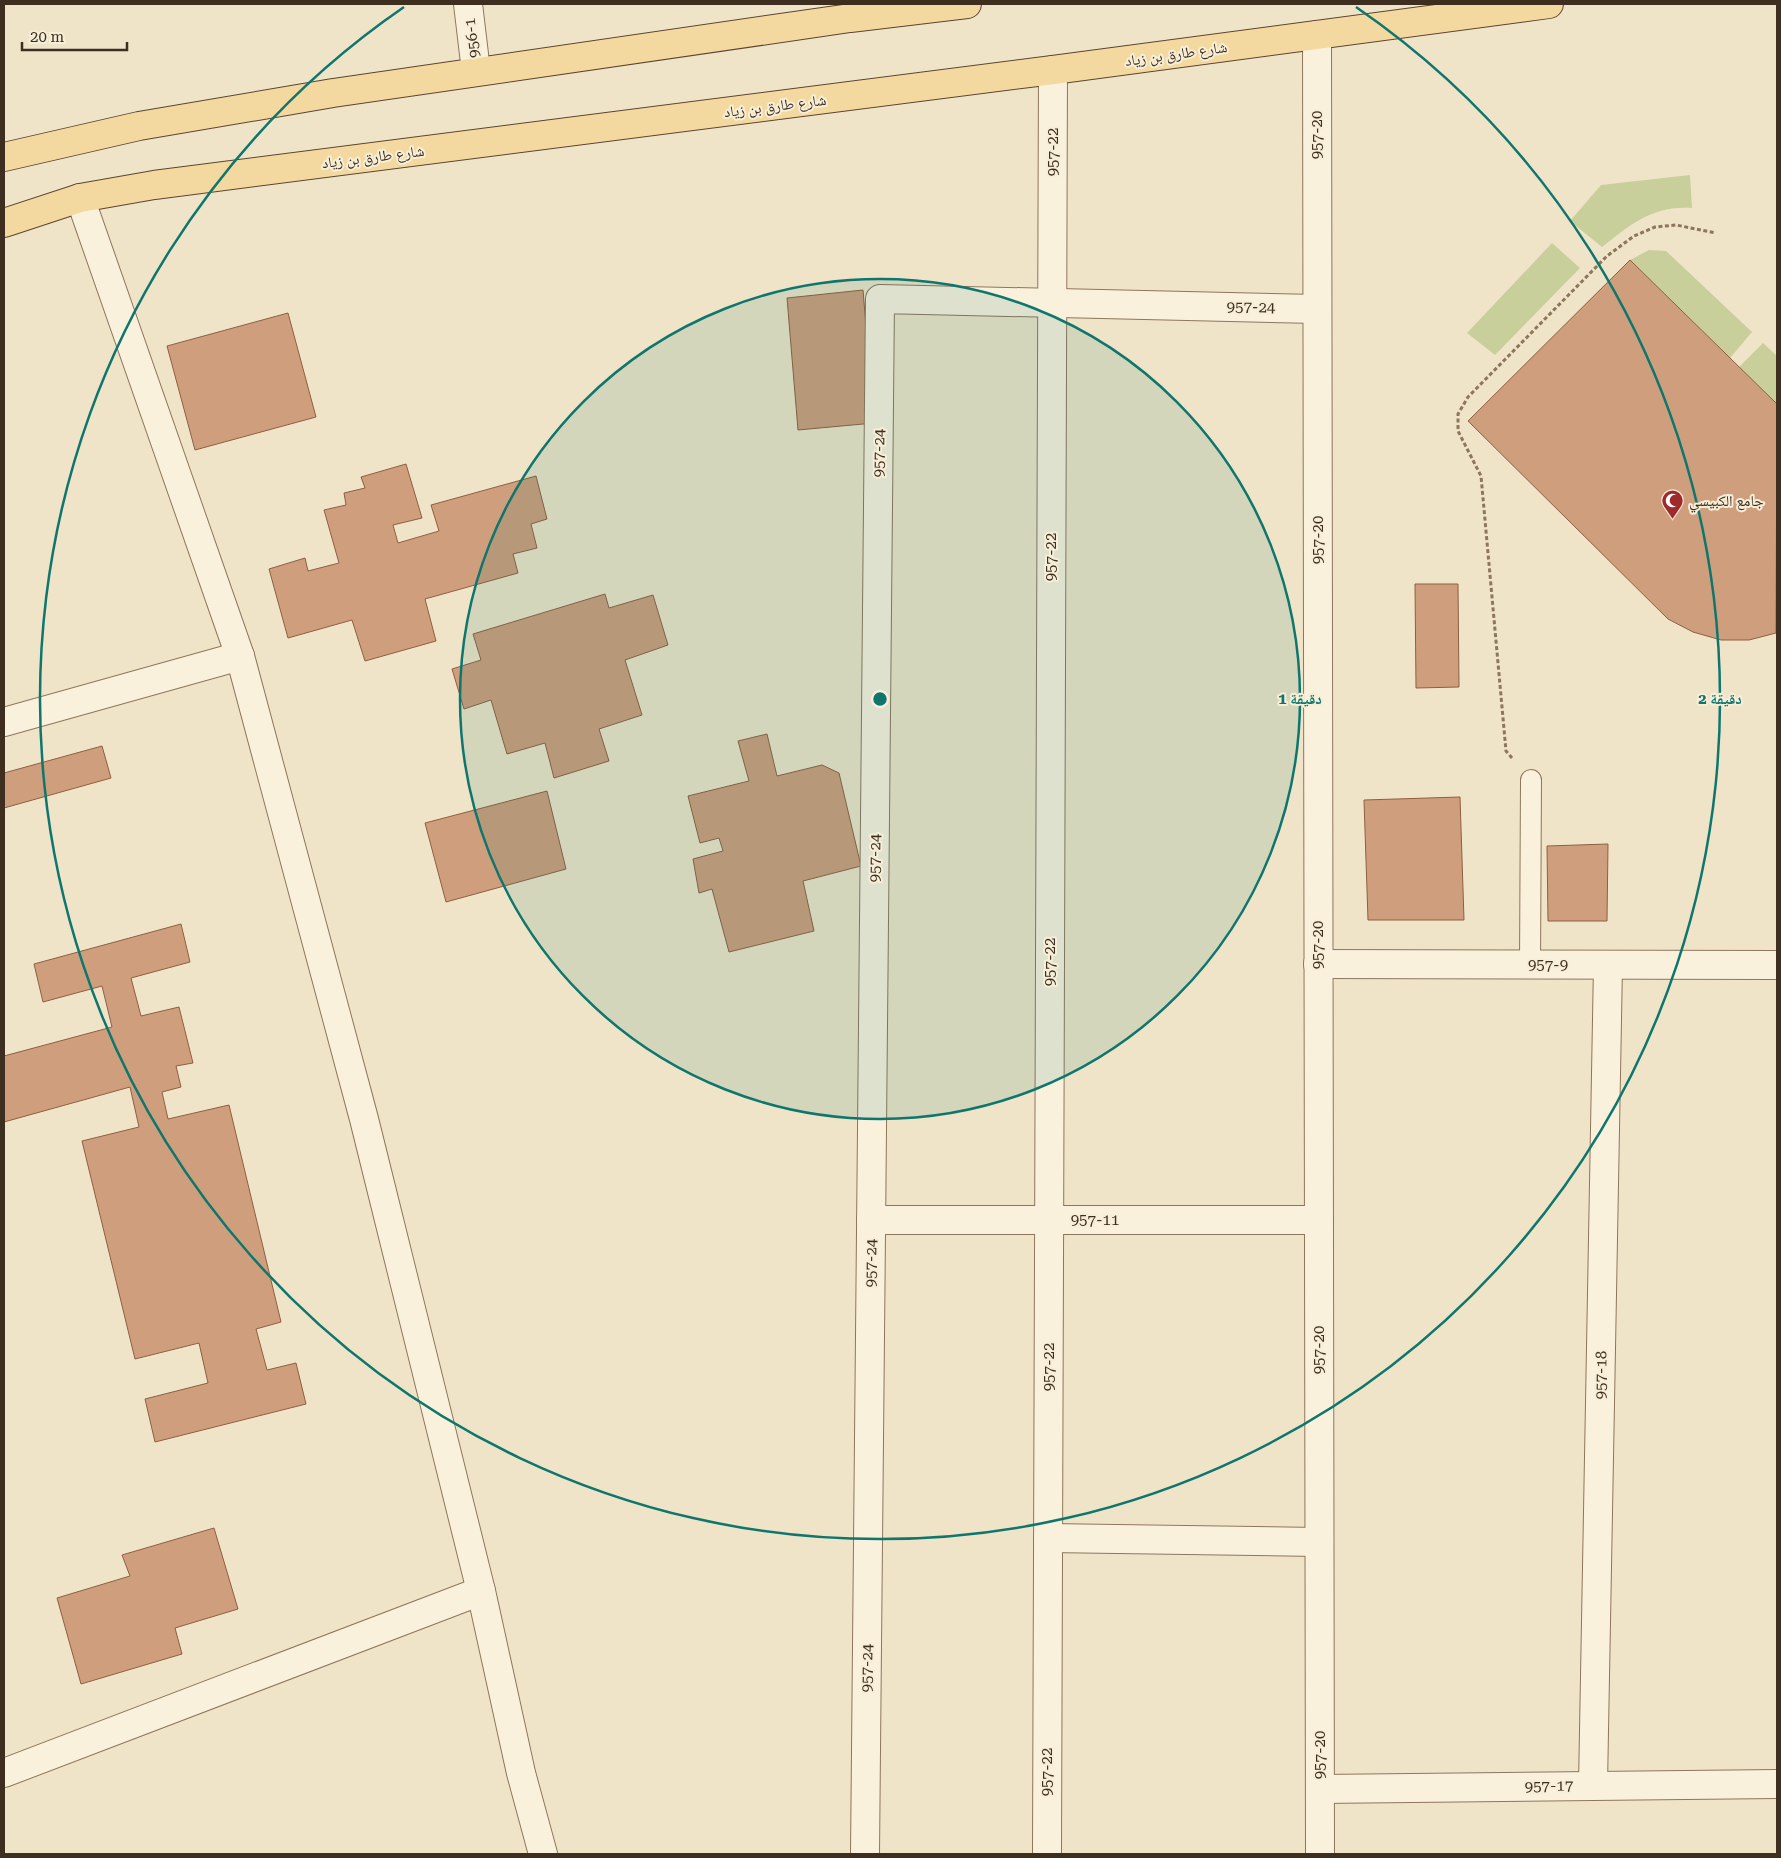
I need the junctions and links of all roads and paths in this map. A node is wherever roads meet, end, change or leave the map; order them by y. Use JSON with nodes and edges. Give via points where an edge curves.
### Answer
{"nodes":[{"id":1,"x":468,"y":4,"type":"edge"},
{"id":2,"x":967,"y":4,"type":"edge"},
{"id":3,"x":1549,"y":4,"type":"edge"},
{"id":4,"x":849,"y":11,"type":"edge"},
{"id":5,"x":1317,"y":35,"type":"junction"},
{"id":6,"x":1053,"y":70,"type":"junction"},
{"id":7,"x":476,"y":71,"type":"junction"},
{"id":8,"x":4,"y":157,"type":"edge"},
{"id":9,"x":80,"y":198,"type":"junction"},
{"id":10,"x":4,"y":223,"type":"edge"},
{"id":11,"x":1716,"y":233,"type":"dead end"},
{"id":12,"x":1052,"y":303,"type":"junction"},
{"id":13,"x":1318,"y":308,"type":"junction"},
{"id":14,"x":240,"y":656,"type":"junction"},
{"id":15,"x":4,"y":722,"type":"edge"},
{"id":16,"x":1531,"y":780,"type":"joint"},
{"id":17,"x":1318,"y":964,"type":"junction"},
{"id":18,"x":1530,"y":965,"type":"junction"},
{"id":19,"x":1608,"y":965,"type":"junction"},
{"id":20,"x":1777,"y":965,"type":"edge"},
{"id":21,"x":871,"y":1220,"type":"junction"},
{"id":22,"x":1049,"y":1220,"type":"junction"},
{"id":23,"x":1319,"y":1220,"type":"junction"},
{"id":24,"x":1048,"y":1538,"type":"junction"},
{"id":25,"x":1319,"y":1542,"type":"junction"},
{"id":26,"x":481,"y":1590,"type":"junction"},
{"id":27,"x":4,"y":1773,"type":"edge"},
{"id":28,"x":1777,"y":1784,"type":"edge"},
{"id":29,"x":1594,"y":1786,"type":"junction"},
{"id":30,"x":1320,"y":1789,"type":"junction"},
{"id":31,"x":543,"y":1854,"type":"edge"},
{"id":32,"x":865,"y":1854,"type":"edge"},
{"id":33,"x":1047,"y":1854,"type":"edge"},
{"id":34,"x":1320,"y":1854,"type":"edge"}],
"edges":[{"from":1,"to":7,"type":"street","name":"956-1"},
{"from":2,"to":4,"type":"main road"},
{"from":3,"to":5,"type":"main road","name":"شارع طارق بن زياد"},
{"from":4,"to":7,"type":"main road"},
{"from":5,"to":6,"type":"main road","name":"شارع طارق بن زياد"},
{"from":5,"to":13,"type":"street","name":"957-20"},
{"from":6,"to":9,"type":"main road","name":"شارع طارق بن زياد","via":[[154,185]]},
{"from":6,"to":12,"type":"street","name":"957-22"},
{"from":7,"to":8,"type":"main road","via":[[139,126]]},
{"from":9,"to":10,"type":"main road","name":"شارع طارق بن زياد"},
{"from":9,"to":14,"type":"street"},
{"from":11,"to":16,"type":"path","via":[[1676,224],[1655,226],[1634,236],[1607,256],[1468,397],[1458,414],[1458,431],[1481,476],[1506,750]]},
{"from":12,"to":13,"type":"street","name":"957-24"},
{"from":12,"to":21,"type":"street","name":"957-24","via":[[880,299]]},
{"from":12,"to":22,"type":"street","name":"957-22"},
{"from":13,"to":17,"type":"street","name":"957-20"},
{"from":14,"to":15,"type":"street"},
{"from":14,"to":26,"type":"street","via":[[364,1119]]},
{"from":16,"to":18,"type":"lane"},
{"from":17,"to":18,"type":"street","name":"957-9"},
{"from":17,"to":23,"type":"street","name":"957-20"},
{"from":18,"to":19,"type":"street","name":"957-9"},
{"from":19,"to":20,"type":"street","name":"957-9"},
{"from":19,"to":29,"type":"street","name":"957-18"},
{"from":21,"to":22,"type":"street","name":"957-11"},
{"from":21,"to":32,"type":"street","name":"957-24"},
{"from":22,"to":23,"type":"street","name":"957-11"},
{"from":22,"to":24,"type":"street","name":"957-22"},
{"from":23,"to":25,"type":"street","name":"957-20"},
{"from":24,"to":25,"type":"street"},
{"from":24,"to":33,"type":"street","name":"957-22"},
{"from":25,"to":30,"type":"street","name":"957-20"},
{"from":26,"to":27,"type":"street"},
{"from":26,"to":31,"type":"street","via":[[521,1773]]},
{"from":28,"to":29,"type":"street","name":"957-17"},
{"from":29,"to":30,"type":"street","name":"957-17"},
{"from":30,"to":34,"type":"street","name":"957-20"}]}
